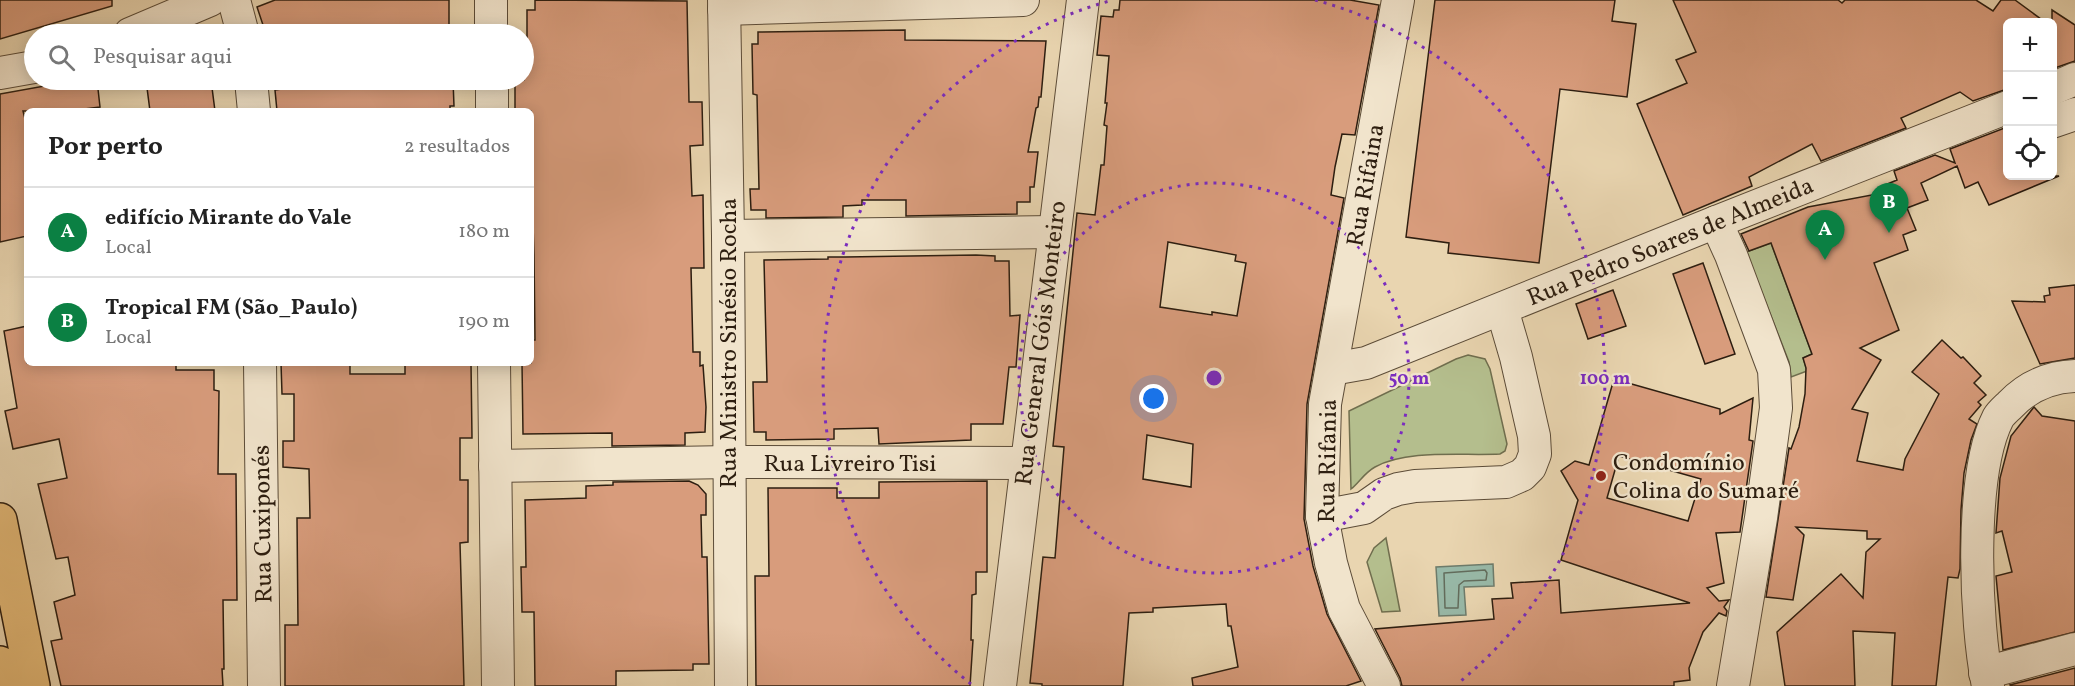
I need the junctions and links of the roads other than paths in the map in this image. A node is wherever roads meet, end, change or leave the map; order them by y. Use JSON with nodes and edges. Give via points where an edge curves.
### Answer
{"nodes":[{"id":1,"x":210,"y":0,"type":"edge"},
{"id":2,"x":234,"y":0,"type":"edge"},
{"id":3,"x":491,"y":0,"type":"edge"},
{"id":4,"x":1023,"y":0,"type":"edge"},
{"id":5,"x":1083,"y":0,"type":"edge"},
{"id":6,"x":1398,"y":0,"type":"edge"},
{"id":7,"x":724,"y":5,"type":"edge"},
{"id":8,"x":154,"y":24,"type":"edge"},
{"id":9,"x":240,"y":24,"type":"edge"},
{"id":10,"x":491,"y":24,"type":"edge"},
{"id":11,"x":24,"y":69,"type":"edge"},
{"id":12,"x":0,"y":73,"type":"edge"},
{"id":13,"x":2075,"y":80,"type":"edge"},
{"id":14,"x":2057,"y":87,"type":"edge"},
{"id":15,"x":252,"y":90,"type":"edge"},
{"id":16,"x":492,"y":90,"type":"edge"},
{"id":17,"x":254,"y":108,"type":"edge"},
{"id":18,"x":492,"y":108,"type":"edge"},
{"id":19,"x":2003,"y":109,"type":"edge"},
{"id":20,"x":2075,"y":114,"type":"edge"},
{"id":21,"x":2057,"y":120,"type":"edge"},
{"id":22,"x":1716,"y":222,"type":"junction"},
{"id":23,"x":1053,"y":232,"type":"junction"},
{"id":24,"x":728,"y":236,"type":"junction"},
{"id":25,"x":1502,"y":309,"type":"junction"},
{"id":26,"x":260,"y":366,"type":"edge"},
{"id":27,"x":494,"y":366,"type":"edge"},
{"id":28,"x":1332,"y":369,"type":"junction"},
{"id":29,"x":2075,"y":376,"type":"edge"},
{"id":30,"x":730,"y":462,"type":"junction"},
{"id":31,"x":1025,"y":463,"type":"junction"},
{"id":32,"x":495,"y":466,"type":"junction"},
{"id":33,"x":1322,"y":516,"type":"junction"},
{"id":34,"x":0,"y":520,"type":"edge"},
{"id":35,"x":2075,"y":649,"type":"edge"},
{"id":36,"x":0,"y":663,"type":"edge"},
{"id":37,"x":1985,"y":682,"type":"edge"},
{"id":38,"x":5,"y":686,"type":"edge"},
{"id":39,"x":33,"y":686,"type":"edge"},
{"id":40,"x":264,"y":686,"type":"edge"},
{"id":41,"x":498,"y":686,"type":"edge"},
{"id":42,"x":731,"y":686,"type":"edge"},
{"id":43,"x":1000,"y":686,"type":"edge"},
{"id":44,"x":1384,"y":686,"type":"edge"},
{"id":45,"x":1733,"y":686,"type":"edge"}],
"edges":[{"from":1,"to":8,"type":"street"},
{"from":2,"to":9,"type":"street"},
{"from":3,"to":10,"type":"street"},
{"from":4,"to":7,"type":"street"},
{"from":5,"to":23,"type":"street","name":"Rua General Góis Monteiro"},
{"from":6,"to":28,"type":"street","name":"Rua Rifaina"},
{"from":7,"to":24,"type":"street","name":"Rua Ministro Sinésio Rocha"},
{"from":11,"to":12,"type":"street"},
{"from":13,"to":14,"type":"street"},
{"from":15,"to":17,"type":"street"},
{"from":16,"to":18,"type":"street"},
{"from":19,"to":22,"type":"street","name":"Rua Pedro Soares de Almeida"},
{"from":20,"to":21,"type":"street"},
{"from":22,"to":25,"type":"street","name":"Rua Pedro Soares de Almeida"},
{"from":22,"to":45,"type":"street","via":[[1774,370],[1776,408]]},
{"from":23,"to":24,"type":"street"},
{"from":23,"to":31,"type":"street","name":"Rua General Góis Monteiro"},
{"from":24,"to":30,"type":"street","name":"Rua Ministro Sinésio Rocha"},
{"from":25,"to":28,"type":"street","name":"Rua Pedro Soares de Almeida","via":[[1366,363]]},
{"from":25,"to":33,"type":"street","via":[[1534,436],[1530,467],[1506,482],[1398,489],[1364,508]]},
{"from":26,"to":40,"type":"street","name":"Rua Cuxiponés"},
{"from":27,"to":32,"type":"street"},
{"from":28,"to":33,"type":"street","name":"Rua Rifania","via":[[1325,404]]},
{"from":29,"to":37,"type":"street","via":[[2055,377],[2027,389],[1998,417],[1989,447],[1981,485],[1977,577]]},
{"from":30,"to":31,"type":"street","name":"Rua Livreiro Tisi"},
{"from":30,"to":32,"type":"street","name":"Rua Livreiro Tisi"},
{"from":30,"to":42,"type":"street","name":"Rua Ministro Sinésio Rocha"},
{"from":31,"to":43,"type":"street","name":"Rua General Góis Monteiro"},
{"from":32,"to":41,"type":"street"},
{"from":33,"to":44,"type":"street","name":"Rua Rifania","via":[[1344,609]]},
{"from":34,"to":39,"type":"main road"},
{"from":35,"to":37,"type":"street"},
{"from":36,"to":38,"type":"main road"}]}
